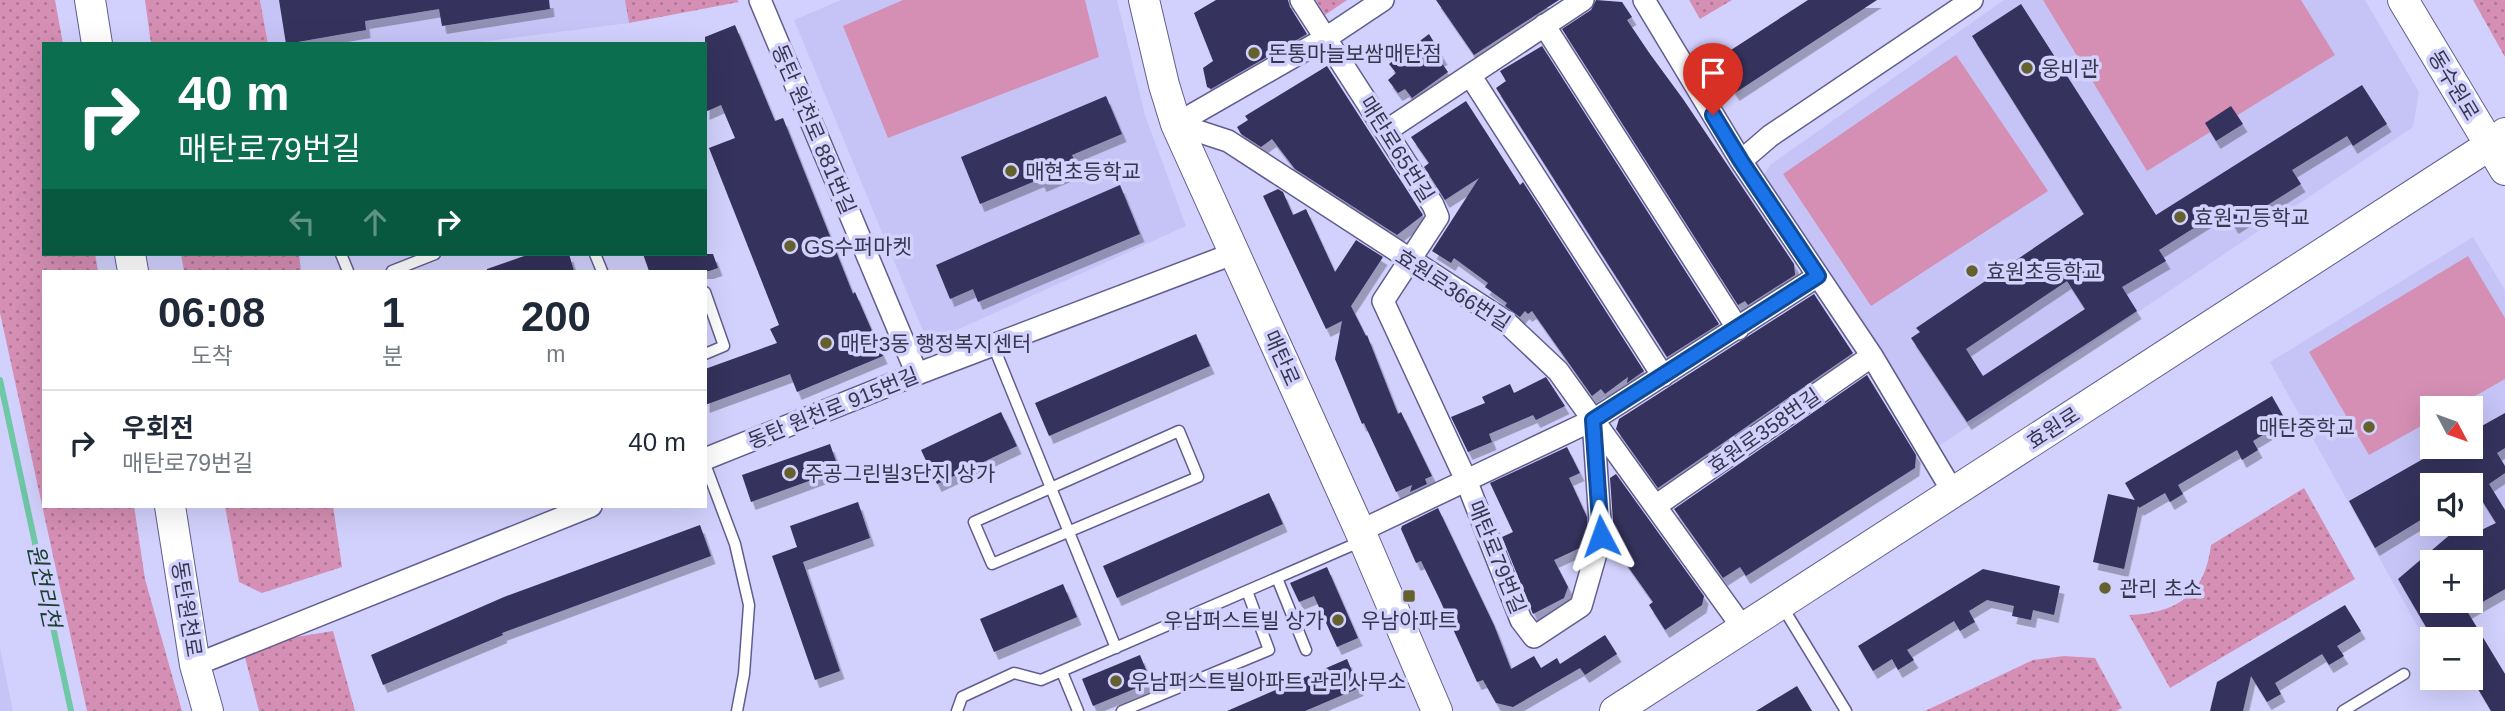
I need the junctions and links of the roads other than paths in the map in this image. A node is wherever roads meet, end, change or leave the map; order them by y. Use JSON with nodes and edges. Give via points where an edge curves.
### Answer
{"nodes":[{"id":1,"x":90,"y":0,"type":"edge"},
{"id":2,"x":760,"y":0,"type":"edge"},
{"id":3,"x":1144,"y":0,"type":"edge"},
{"id":4,"x":1301,"y":0,"type":"edge"},
{"id":5,"x":1384,"y":0,"type":"edge"},
{"id":6,"x":1583,"y":0,"type":"edge"},
{"id":7,"x":1644,"y":0,"type":"edge"},
{"id":8,"x":1972,"y":0,"type":"edge"},
{"id":9,"x":2403,"y":0,"type":"edge"},
{"id":10,"x":1544,"y":25,"type":"junction"},
{"id":11,"x":1326,"y":37,"type":"junction"},
{"id":12,"x":97,"y":42,"type":"edge"},
{"id":13,"x":1470,"y":75,"type":"junction"},
{"id":14,"x":1176,"y":124,"type":"junction"},
{"id":15,"x":1386,"y":131,"type":"junction"},
{"id":16,"x":2501,"y":147,"type":"edge"},
{"id":17,"x":1741,"y":161,"type":"junction"},
{"id":18,"x":1235,"y":253,"type":"junction"},
{"id":19,"x":430,"y":256,"type":"edge"},
{"id":20,"x":1409,"y":260,"type":"junction"},
{"id":21,"x":395,"y":270,"type":"edge"},
{"id":22,"x":1818,"y":276,"type":"junction"},
{"id":23,"x":707,"y":298,"type":"edge"},
{"id":24,"x":1738,"y":329,"type":"junction"},
{"id":25,"x":993,"y":345,"type":"junction"},
{"id":26,"x":707,"y":353,"type":"edge"},
{"id":27,"x":1872,"y":356,"type":"junction"},
{"id":28,"x":917,"y":374,"type":"junction"},
{"id":29,"x":1663,"y":376,"type":"junction"},
{"id":30,"x":1593,"y":420,"type":"junction"},
{"id":31,"x":707,"y":461,"type":"edge"},
{"id":32,"x":707,"y":467,"type":"edge"},
{"id":33,"x":1466,"y":480,"type":"junction"},
{"id":34,"x":1051,"y":489,"type":"junction"},
{"id":35,"x":1954,"y":492,"type":"junction"},
{"id":36,"x":1657,"y":505,"type":"junction"},
{"id":37,"x":170,"y":508,"type":"edge"},
{"id":38,"x":586,"y":508,"type":"edge"},
{"id":39,"x":1069,"y":533,"type":"junction"},
{"id":40,"x":1362,"y":536,"type":"junction"},
{"id":41,"x":1277,"y":578,"type":"junction"},
{"id":42,"x":1247,"y":591,"type":"junction"},
{"id":43,"x":1781,"y":604,"type":"junction"},
{"id":44,"x":1743,"y":628,"type":"junction"},
{"id":45,"x":1116,"y":648,"type":"junction"},
{"id":46,"x":1306,"y":650,"type":"dead end"},
{"id":47,"x":195,"y":665,"type":"junction"},
{"id":48,"x":1062,"y":672,"type":"junction"},
{"id":49,"x":2404,"y":674,"type":"dead end"},
{"id":50,"x":1146,"y":706,"type":"edge"},
{"id":51,"x":208,"y":711,"type":"edge"},
{"id":52,"x":737,"y":711,"type":"edge"},
{"id":53,"x":957,"y":711,"type":"edge"},
{"id":54,"x":1078,"y":711,"type":"edge"},
{"id":55,"x":1122,"y":711,"type":"edge"},
{"id":56,"x":1437,"y":711,"type":"edge"},
{"id":57,"x":1615,"y":711,"type":"edge"},
{"id":58,"x":1846,"y":711,"type":"edge"},
{"id":59,"x":2343,"y":711,"type":"edge"}],
"edges":[{"from":1,"to":12,"type":"street"},
{"from":2,"to":28,"type":"street","name":"동탄 원천로 881번길"},
{"from":3,"to":14,"type":"street","name":"매탄로"},
{"from":4,"to":11,"type":"street","name":"매탄로65번길"},
{"from":5,"to":11,"type":"street"},
{"from":6,"to":10,"type":"street"},
{"from":7,"to":17,"type":"street"},
{"from":8,"to":17,"type":"street","via":[[1770,136]]},
{"from":9,"to":16,"type":"street","name":"동수원로"},
{"from":10,"to":13,"type":"street"},
{"from":10,"to":24,"type":"street"},
{"from":11,"to":14,"type":"street"},
{"from":11,"to":15,"type":"street","name":"매탄로65번길"},
{"from":13,"to":15,"type":"street"},
{"from":13,"to":29,"type":"street"},
{"from":14,"to":18,"type":"street","name":"매탄로"},
{"from":14,"to":20,"type":"street","name":"효원로366번길","via":[[1228,141]]},
{"from":15,"to":20,"type":"street","name":"매탄로65번길","via":[[1438,217]]},
{"from":16,"to":35,"type":"street","name":"효원로"},
{"from":17,"to":22,"type":"street"},
{"from":18,"to":25,"type":"street","name":"동탄 원천로 915번길"},
{"from":18,"to":40,"type":"street","name":"매탄로"},
{"from":19,"to":21,"type":"lane"},
{"from":20,"to":30,"type":"street","name":"효원로366번길","via":[[1506,321],[1559,371]]},
{"from":20,"to":33,"type":"street","name":"매탄로79번길","via":[[1383,301]]},
{"from":22,"to":24,"type":"street","name":"매탄로79번길"},
{"from":22,"to":27,"type":"street"},
{"from":23,"to":26,"type":"lane","via":[[724,346]]},
{"from":24,"to":29,"type":"street","name":"매탄로79번길"},
{"from":25,"to":28,"type":"street","name":"동탄 원천로 915번길"},
{"from":25,"to":34,"type":"lane"},
{"from":27,"to":35,"type":"street"},
{"from":27,"to":36,"type":"street","name":"효원로358번길"},
{"from":28,"to":31,"type":"street","name":"동탄 원천로 915번길"},
{"from":29,"to":30,"type":"street","name":"매탄로79번길"},
{"from":30,"to":33,"type":"street","name":"매탄로79번길"},
{"from":30,"to":33,"type":"street","name":"매탄로79번길","via":[[1601,536],[1581,606],[1534,637],[1521,620]]},
{"from":30,"to":36,"type":"street","name":"효원로366번길"},
{"from":32,"to":52,"type":"lane","via":[[735,544],[750,605]]},
{"from":33,"to":40,"type":"street","name":"매탄로79번길"},
{"from":34,"to":39,"type":"lane"},
{"from":34,"to":39,"type":"lane","via":[[974,522],[992,564]]},
{"from":34,"to":39,"type":"lane","via":[[1179,431],[1198,477]]},
{"from":35,"to":43,"type":"street","name":"효원로"},
{"from":36,"to":44,"type":"street","name":"효원로366번길"},
{"from":37,"to":47,"type":"street","name":"동탄원천로"},
{"from":38,"to":47,"type":"street"},
{"from":39,"to":45,"type":"lane"},
{"from":40,"to":41,"type":"lane"},
{"from":40,"to":56,"type":"street","name":"매탄로"},
{"from":41,"to":42,"type":"lane"},
{"from":41,"to":46,"type":"lane"},
{"from":42,"to":45,"type":"lane"},
{"from":42,"to":50,"type":"lane","via":[[1269,650]]},
{"from":43,"to":44,"type":"street","name":"효원로"},
{"from":43,"to":58,"type":"lane"},
{"from":44,"to":57,"type":"street","name":"효원로"},
{"from":45,"to":48,"type":"lane"},
{"from":47,"to":51,"type":"street","name":"동탄원천로"},
{"from":48,"to":53,"type":"lane","via":[[1041,680],[1014,673],[962,697]]},
{"from":48,"to":54,"type":"lane"},
{"from":49,"to":59,"type":"lane"},
{"from":50,"to":55,"type":"lane"}]}
